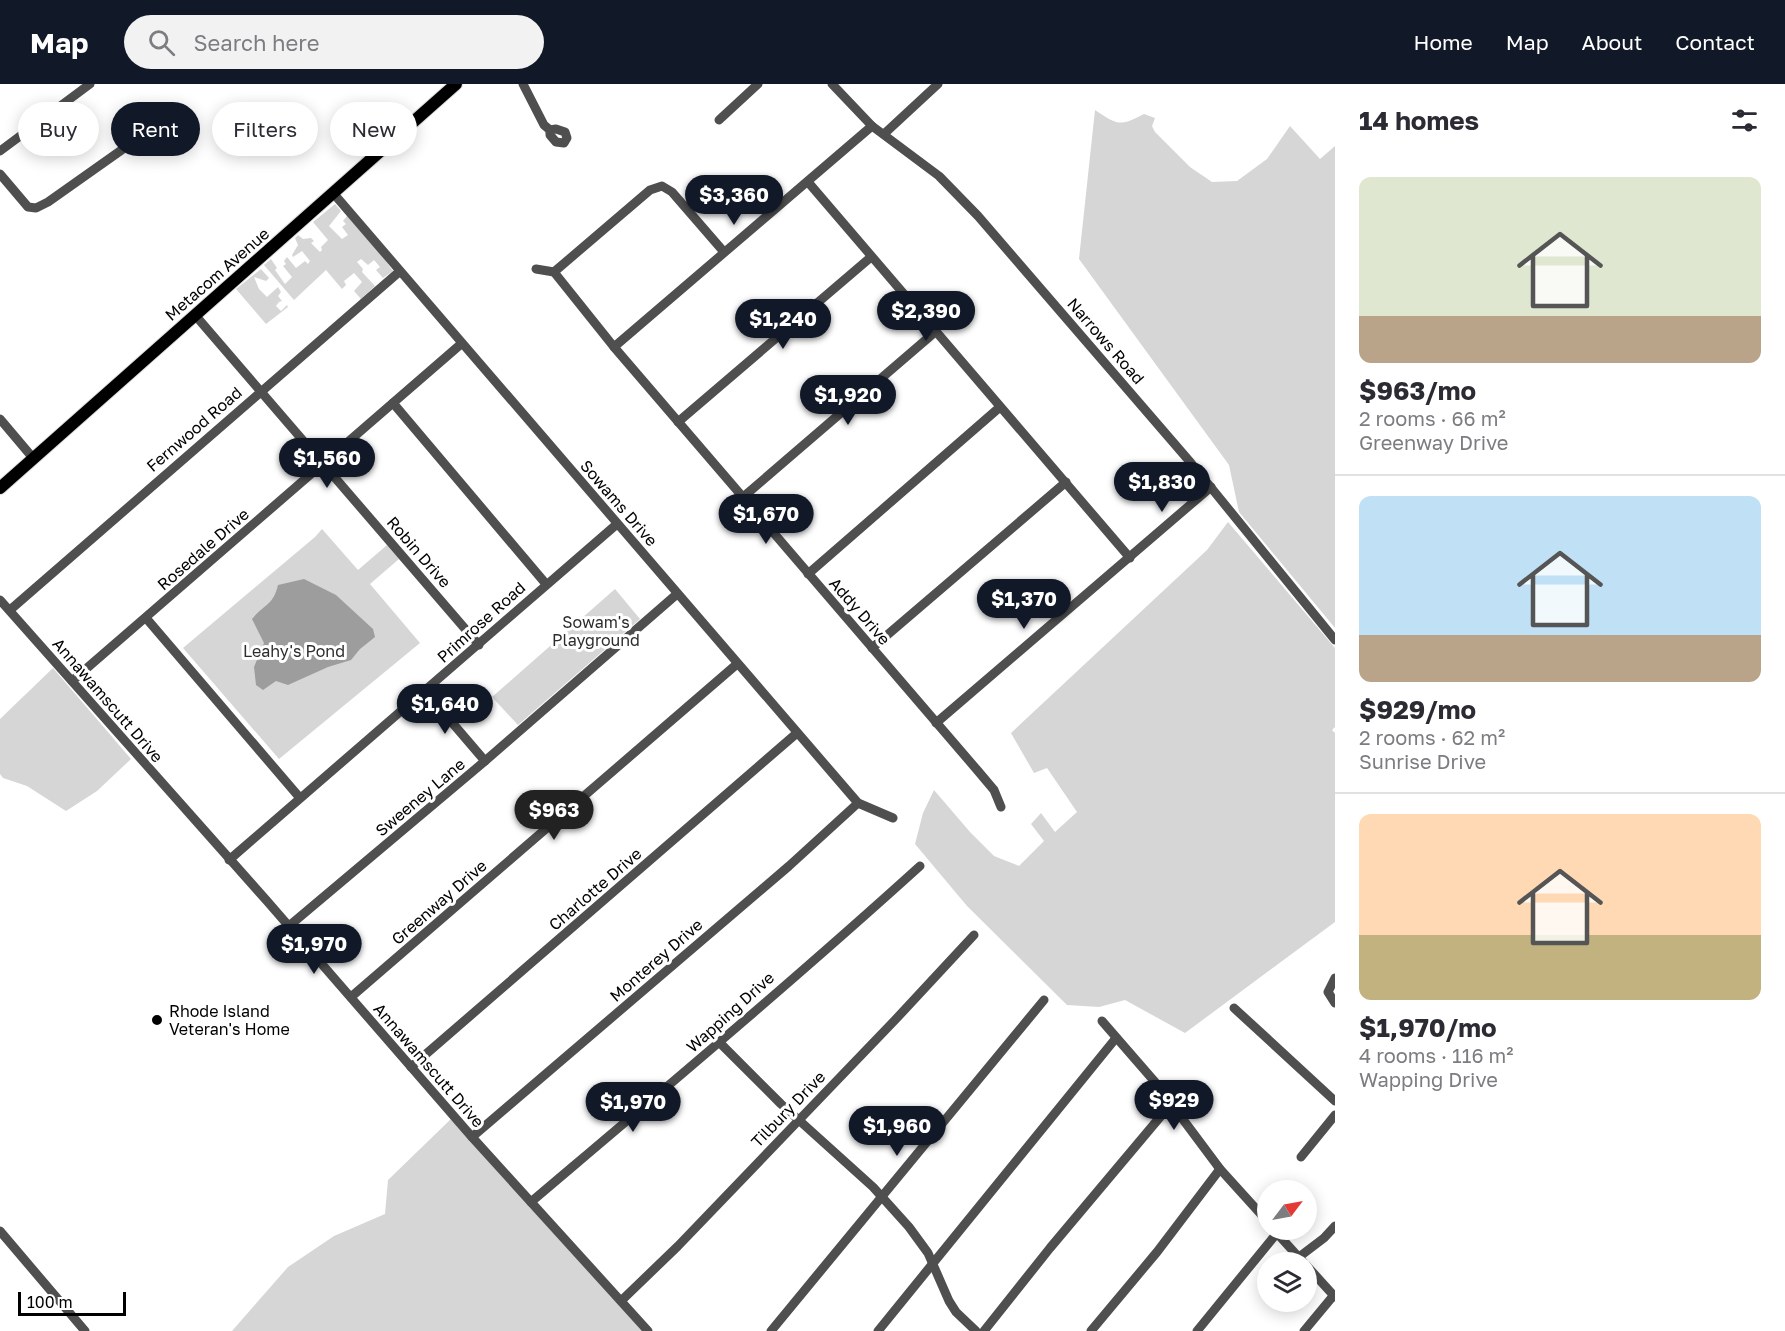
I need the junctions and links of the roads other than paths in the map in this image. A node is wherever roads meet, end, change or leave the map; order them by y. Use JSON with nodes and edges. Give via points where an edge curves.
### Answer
{"nodes":[{"id":1,"x":90,"y":84,"type":"edge"},
{"id":2,"x":456,"y":84,"type":"edge"},
{"id":3,"x":523,"y":84,"type":"edge"},
{"id":4,"x":758,"y":84,"type":"edge"},
{"id":5,"x":831,"y":84,"type":"edge"},
{"id":6,"x":938,"y":84,"type":"edge"},
{"id":7,"x":719,"y":120,"type":"dead end"},
{"id":8,"x":872,"y":126,"type":"junction"},
{"id":9,"x":550,"y":130,"type":"dead end"},
{"id":10,"x":884,"y":135,"type":"junction"},
{"id":11,"x":0,"y":151,"type":"edge"},
{"id":12,"x":113,"y":156,"type":"edge"},
{"id":13,"x":0,"y":174,"type":"edge"},
{"id":14,"x":808,"y":182,"type":"junction"},
{"id":15,"x":333,"y":194,"type":"junction"},
{"id":16,"x":724,"y":252,"type":"junction"},
{"id":17,"x":871,"y":257,"type":"junction"},
{"id":18,"x":536,"y":269,"type":"dead end"},
{"id":19,"x":399,"y":272,"type":"junction"},
{"id":20,"x":554,"y":272,"type":"junction"},
{"id":21,"x":195,"y":315,"type":"junction"},
{"id":22,"x":935,"y":332,"type":"junction"},
{"id":23,"x":461,"y":344,"type":"junction"},
{"id":24,"x":614,"y":347,"type":"junction"},
{"id":25,"x":261,"y":390,"type":"junction"},
{"id":26,"x":393,"y":403,"type":"junction"},
{"id":27,"x":1000,"y":407,"type":"junction"},
{"id":28,"x":0,"y":419,"type":"edge"},
{"id":29,"x":678,"y":422,"type":"junction"},
{"id":30,"x":33,"y":458,"type":"junction"},
{"id":31,"x":324,"y":464,"type":"junction"},
{"id":32,"x":1066,"y":482,"type":"junction"},
{"id":33,"x":1211,"y":487,"type":"junction"},
{"id":34,"x":0,"y":488,"type":"edge"},
{"id":35,"x":742,"y":498,"type":"junction"},
{"id":36,"x":617,"y":524,"type":"junction"},
{"id":37,"x":1130,"y":558,"type":"junction"},
{"id":38,"x":808,"y":574,"type":"junction"},
{"id":39,"x":546,"y":584,"type":"junction"},
{"id":40,"x":677,"y":594,"type":"junction"},
{"id":41,"x":0,"y":600,"type":"edge"},
{"id":42,"x":10,"y":610,"type":"junction"},
{"id":43,"x":146,"y":618,"type":"junction"},
{"id":44,"x":1335,"y":640,"type":"edge"},
{"id":45,"x":479,"y":645,"type":"junction"},
{"id":46,"x":872,"y":648,"type":"junction"},
{"id":47,"x":737,"y":664,"type":"junction"},
{"id":48,"x":72,"y":681,"type":"junction"},
{"id":49,"x":425,"y":691,"type":"junction"},
{"id":50,"x":936,"y":723,"type":"junction"},
{"id":51,"x":797,"y":733,"type":"junction"},
{"id":52,"x":485,"y":761,"type":"junction"},
{"id":53,"x":300,"y":798,"type":"junction"},
{"id":54,"x":858,"y":804,"type":"junction"},
{"id":55,"x":1001,"y":807,"type":"dead end"},
{"id":56,"x":892,"y":818,"type":"dead end"},
{"id":57,"x":229,"y":860,"type":"junction"},
{"id":58,"x":920,"y":866,"type":"dead end"},
{"id":59,"x":289,"y":926,"type":"junction"},
{"id":60,"x":974,"y":935,"type":"dead end"},
{"id":61,"x":1335,"y":978,"type":"edge"},
{"id":62,"x":351,"y":997,"type":"junction"},
{"id":63,"x":1044,"y":1000,"type":"dead end"},
{"id":64,"x":1335,"y":1003,"type":"edge"},
{"id":65,"x":1234,"y":1008,"type":"dead end"},
{"id":66,"x":1102,"y":1022,"type":"dead end"},
{"id":67,"x":1116,"y":1038,"type":"junction"},
{"id":68,"x":720,"y":1043,"type":"junction"},
{"id":69,"x":411,"y":1067,"type":"junction"},
{"id":70,"x":1335,"y":1101,"type":"edge"},
{"id":71,"x":1171,"y":1104,"type":"junction"},
{"id":72,"x":1335,"y":1115,"type":"edge"},
{"id":73,"x":799,"y":1120,"type":"junction"},
{"id":74,"x":472,"y":1137,"type":"junction"},
{"id":75,"x":1301,"y":1158,"type":"dead end"},
{"id":76,"x":1220,"y":1169,"type":"junction"},
{"id":77,"x":880,"y":1196,"type":"junction"},
{"id":78,"x":531,"y":1202,"type":"junction"},
{"id":79,"x":1257,"y":1210,"type":"edge"},
{"id":80,"x":1335,"y":1226,"type":"edge"},
{"id":81,"x":0,"y":1231,"type":"edge"},
{"id":82,"x":1268,"y":1240,"type":"edge"},
{"id":83,"x":1283,"y":1240,"type":"edge"},
{"id":84,"x":1294,"y":1252,"type":"edge"},
{"id":85,"x":1312,"y":1252,"type":"edge"},
{"id":86,"x":933,"y":1264,"type":"junction"},
{"id":87,"x":1317,"y":1278,"type":"edge"},
{"id":88,"x":1334,"y":1297,"type":"edge"},
{"id":89,"x":621,"y":1301,"type":"junction"},
{"id":90,"x":85,"y":1331,"type":"edge"},
{"id":91,"x":648,"y":1331,"type":"edge"},
{"id":92,"x":771,"y":1331,"type":"edge"},
{"id":93,"x":878,"y":1331,"type":"edge"},
{"id":94,"x":976,"y":1331,"type":"edge"},
{"id":95,"x":984,"y":1331,"type":"edge"},
{"id":96,"x":1091,"y":1331,"type":"edge"},
{"id":97,"x":1197,"y":1331,"type":"edge"},
{"id":98,"x":1304,"y":1331,"type":"edge"}],
"edges":[{"from":1,"to":11,"type":"street"},
{"from":2,"to":15,"type":"main road","name":"Metacom Avenue"},
{"from":3,"to":9,"type":"street"},
{"from":4,"to":7,"type":"street"},
{"from":5,"to":8,"type":"street","name":"Narrows Road"},
{"from":6,"to":10,"type":"street"},
{"from":8,"to":10,"type":"street","name":"Narrows Road"},
{"from":8,"to":14,"type":"street"},
{"from":10,"to":33,"type":"street","name":"Narrows Road","via":[[959,196]]},
{"from":12,"to":13,"type":"street","via":[[36,208],[28,207]]},
{"from":14,"to":16,"type":"street"},
{"from":14,"to":17,"type":"street"},
{"from":15,"to":19,"type":"street","name":"Sowams Drive"},
{"from":15,"to":21,"type":"main road","name":"Metacom Avenue"},
{"from":16,"to":20,"type":"street","via":[[672,192],[662,186],[650,190]]},
{"from":16,"to":24,"type":"street"},
{"from":17,"to":22,"type":"street"},
{"from":17,"to":29,"type":"street"},
{"from":18,"to":20,"type":"street"},
{"from":19,"to":23,"type":"street","name":"Sowams Drive"},
{"from":19,"to":25,"type":"street","name":"Fernwood Road"},
{"from":20,"to":24,"type":"street","name":"Addy Drive"},
{"from":21,"to":25,"type":"street","name":"Robin Drive"},
{"from":21,"to":30,"type":"main road","name":"Metacom Avenue"},
{"from":22,"to":27,"type":"street"},
{"from":22,"to":35,"type":"street"},
{"from":23,"to":26,"type":"street","name":"Rosedale Drive"},
{"from":23,"to":36,"type":"street","name":"Sowams Drive"},
{"from":24,"to":29,"type":"street","name":"Addy Drive"},
{"from":25,"to":31,"type":"street","name":"Robin Drive"},
{"from":25,"to":42,"type":"street","name":"Fernwood Road"},
{"from":26,"to":31,"type":"street","name":"Rosedale Drive"},
{"from":26,"to":39,"type":"street"},
{"from":27,"to":32,"type":"street"},
{"from":27,"to":38,"type":"street"},
{"from":28,"to":30,"type":"street"},
{"from":29,"to":35,"type":"street","name":"Addy Drive"},
{"from":30,"to":34,"type":"main road","name":"Metacom Avenue"},
{"from":31,"to":43,"type":"street","name":"Rosedale Drive"},
{"from":31,"to":45,"type":"street","name":"Robin Drive"},
{"from":32,"to":37,"type":"street"},
{"from":32,"to":46,"type":"street"},
{"from":33,"to":37,"type":"street"},
{"from":33,"to":44,"type":"street","name":"Narrows Road"},
{"from":35,"to":38,"type":"street","name":"Addy Drive"},
{"from":36,"to":39,"type":"street","name":"Primrose Road"},
{"from":36,"to":40,"type":"street","name":"Sowams Drive"},
{"from":37,"to":50,"type":"street"},
{"from":38,"to":46,"type":"street","name":"Addy Drive"},
{"from":39,"to":45,"type":"street","name":"Primrose Road"},
{"from":40,"to":47,"type":"street","name":"Sowams Drive"},
{"from":40,"to":52,"type":"street","name":"Sweeney Lane"},
{"from":41,"to":42,"type":"street","name":"Annawamscutt Drive"},
{"from":42,"to":48,"type":"street","name":"Annawamscutt Drive"},
{"from":43,"to":48,"type":"street","name":"Rosedale Drive"},
{"from":43,"to":53,"type":"street"},
{"from":45,"to":49,"type":"street","name":"Primrose Road"},
{"from":46,"to":50,"type":"street","name":"Addy Drive"},
{"from":47,"to":51,"type":"street","name":"Sowams Drive"},
{"from":47,"to":62,"type":"street","name":"Greenway Drive"},
{"from":48,"to":57,"type":"street","name":"Annawamscutt Drive"},
{"from":49,"to":52,"type":"street"},
{"from":49,"to":53,"type":"street","name":"Primrose Road"},
{"from":50,"to":55,"type":"street","name":"Addy Drive","via":[[994,790]]},
{"from":51,"to":54,"type":"street","name":"Sowams Drive"},
{"from":51,"to":69,"type":"street","name":"Charlotte Drive"},
{"from":52,"to":59,"type":"street","name":"Sweeney Lane"},
{"from":53,"to":57,"type":"street","name":"Primrose Road"},
{"from":54,"to":56,"type":"street","name":"Sowams Drive"},
{"from":54,"to":74,"type":"street","name":"Monterey Drive"},
{"from":57,"to":59,"type":"street","name":"Annawamscutt Drive"},
{"from":58,"to":68,"type":"street","name":"Wapping Drive"},
{"from":59,"to":62,"type":"street","name":"Annawamscutt Drive"},
{"from":60,"to":73,"type":"street","name":"Tilbury Drive"},
{"from":61,"to":64,"type":"street","via":[[1328,992]]},
{"from":62,"to":69,"type":"street","name":"Annawamscutt Drive"},
{"from":63,"to":77,"type":"street"},
{"from":65,"to":70,"type":"street"},
{"from":66,"to":67,"type":"street"},
{"from":67,"to":71,"type":"street"},
{"from":67,"to":86,"type":"street"},
{"from":68,"to":73,"type":"street"},
{"from":68,"to":78,"type":"street","name":"Wapping Drive"},
{"from":69,"to":74,"type":"street","name":"Annawamscutt Drive"},
{"from":71,"to":76,"type":"street"},
{"from":71,"to":95,"type":"street"},
{"from":72,"to":75,"type":"street"},
{"from":73,"to":77,"type":"street"},
{"from":73,"to":89,"type":"street","name":"Tilbury Drive"},
{"from":74,"to":78,"type":"street","name":"Annawamscutt Drive"},
{"from":76,"to":79,"type":"street"},
{"from":76,"to":96,"type":"street"},
{"from":77,"to":86,"type":"street","via":[[924,1246]]},
{"from":77,"to":92,"type":"street"},
{"from":78,"to":89,"type":"street","name":"Annawamscutt Drive"},
{"from":80,"to":85,"type":"street"},
{"from":81,"to":90,"type":"street"},
{"from":82,"to":97,"type":"street"},
{"from":83,"to":84,"type":"street"},
{"from":86,"to":93,"type":"street"},
{"from":86,"to":94,"type":"street","via":[[949,1301]]},
{"from":87,"to":88,"type":"street"},
{"from":88,"to":98,"type":"street"},
{"from":89,"to":91,"type":"street","name":"Annawamscutt Drive"}]}
